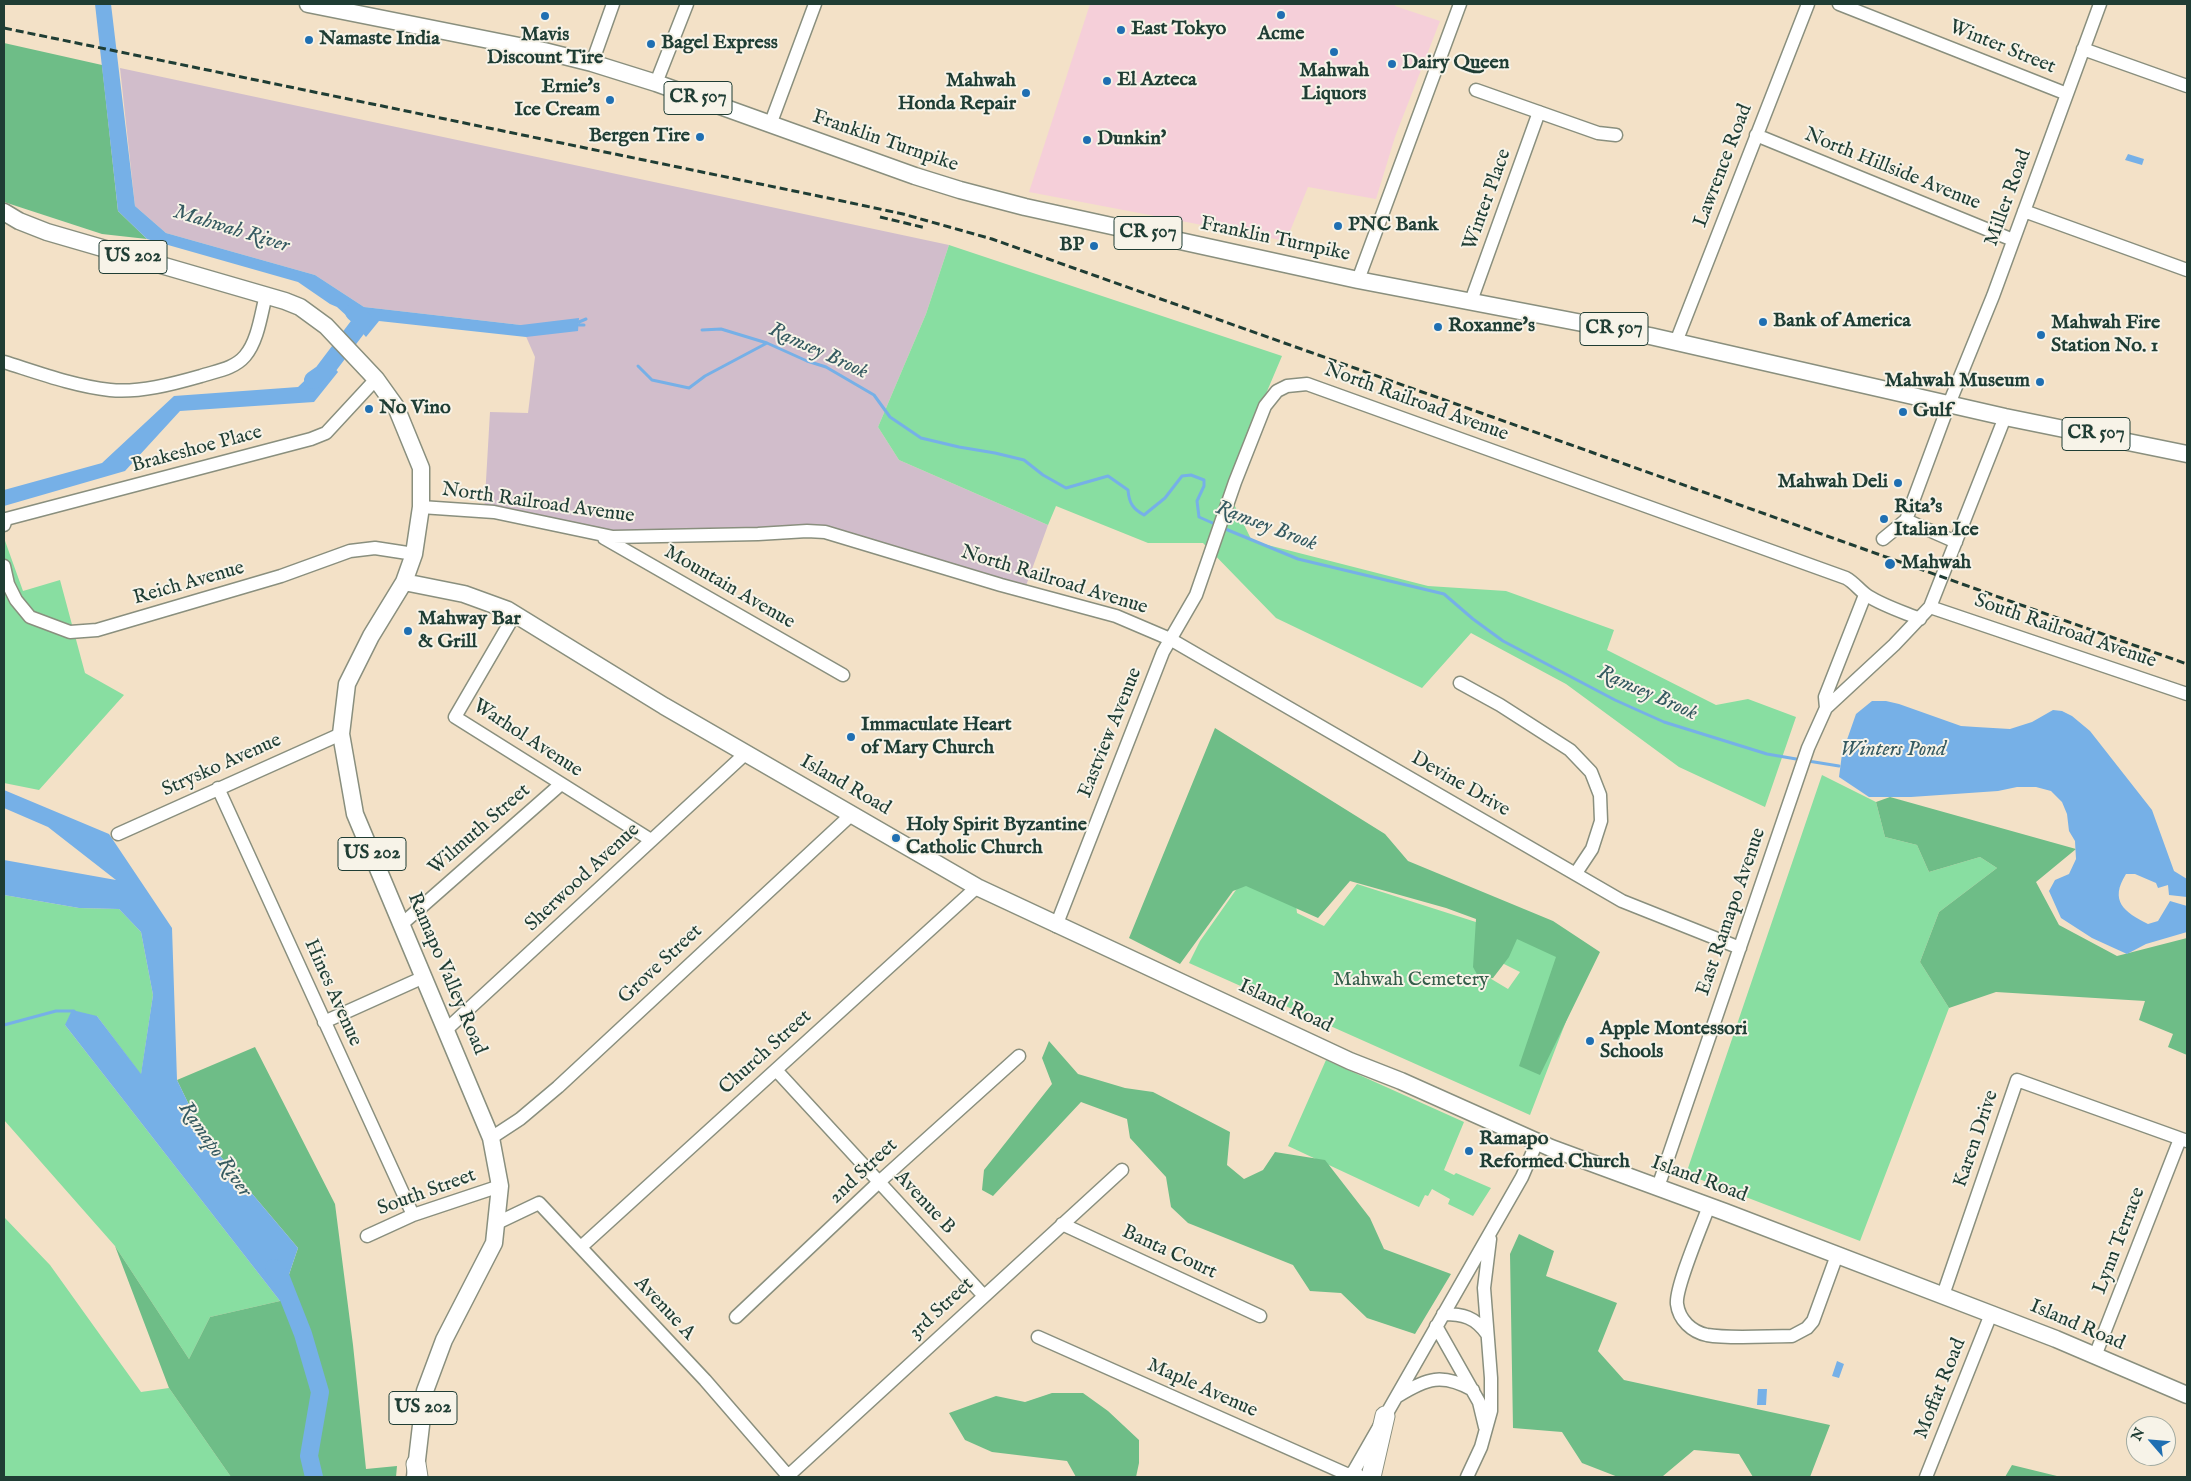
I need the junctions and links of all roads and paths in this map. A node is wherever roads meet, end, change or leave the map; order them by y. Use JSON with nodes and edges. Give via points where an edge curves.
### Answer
{"nodes":[{"id":1,"x":308,"y":4,"type":"edge"},
{"id":2,"x":613,"y":4,"type":"edge"},
{"id":3,"x":687,"y":4,"type":"edge"},
{"id":4,"x":815,"y":4,"type":"edge"},
{"id":5,"x":1460,"y":4,"type":"edge"},
{"id":6,"x":1808,"y":4,"type":"edge"},
{"id":7,"x":1839,"y":4,"type":"edge"},
{"id":8,"x":2100,"y":4,"type":"edge"},
{"id":9,"x":2083,"y":49,"type":"junction"},
{"id":10,"x":592,"y":63,"type":"junction"},
{"id":11,"x":656,"y":83,"type":"junction"},
{"id":12,"x":2187,"y":86,"type":"edge"},
{"id":13,"x":1476,"y":90,"type":"dead end"},
{"id":14,"x":2067,"y":94,"type":"junction"},
{"id":15,"x":1540,"y":112,"type":"junction"},
{"id":16,"x":770,"y":125,"type":"junction"},
{"id":17,"x":1616,"y":135,"type":"dead end"},
{"id":18,"x":1756,"y":135,"type":"junction"},
{"id":19,"x":2024,"y":211,"type":"junction"},
{"id":20,"x":4,"y":212,"type":"edge"},
{"id":21,"x":2013,"y":240,"type":"junction"},
{"id":22,"x":2187,"y":270,"type":"edge"},
{"id":23,"x":1358,"y":280,"type":"junction"},
{"id":24,"x":266,"y":295,"type":"junction"},
{"id":25,"x":1471,"y":301,"type":"junction"},
{"id":26,"x":1676,"y":342,"type":"junction"},
{"id":27,"x":4,"y":362,"type":"edge"},
{"id":28,"x":376,"y":380,"type":"junction"},
{"id":29,"x":1949,"y":404,"type":"junction"},
{"id":30,"x":2004,"y":417,"type":"junction"},
{"id":31,"x":2187,"y":454,"type":"edge"},
{"id":32,"x":421,"y":506,"type":"junction"},
{"id":33,"x":1906,"y":520,"type":"junction"},
{"id":34,"x":5,"y":522,"type":"edge"},
{"id":35,"x":596,"y":534,"type":"junction"},
{"id":36,"x":1883,"y":539,"type":"dead end"},
{"id":37,"x":1956,"y":542,"type":"junction"},
{"id":38,"x":414,"y":554,"type":"junction"},
{"id":39,"x":4,"y":566,"type":"edge"},
{"id":40,"x":404,"y":582,"type":"junction"},
{"id":41,"x":1866,"y":595,"type":"junction"},
{"id":42,"x":1930,"y":607,"type":"junction"},
{"id":43,"x":515,"y":614,"type":"junction"},
{"id":44,"x":1920,"y":618,"type":"junction"},
{"id":45,"x":1170,"y":638,"type":"junction"},
{"id":46,"x":843,"y":675,"type":"dead end"},
{"id":47,"x":1460,"y":683,"type":"dead end"},
{"id":48,"x":2187,"y":694,"type":"edge"},
{"id":49,"x":1826,"y":708,"type":"junction"},
{"id":50,"x":341,"y":734,"type":"junction"},
{"id":51,"x":745,"y":754,"type":"junction"},
{"id":52,"x":560,"y":784,"type":"junction"},
{"id":53,"x":218,"y":788,"type":"junction"},
{"id":54,"x":852,"y":814,"type":"junction"},
{"id":55,"x":118,"y":834,"type":"dead end"},
{"id":56,"x":651,"y":840,"type":"junction"},
{"id":57,"x":1576,"y":873,"type":"junction"},
{"id":58,"x":977,"y":887,"type":"junction"},
{"id":59,"x":402,"y":924,"type":"junction"},
{"id":60,"x":1056,"y":926,"type":"junction"},
{"id":61,"x":1740,"y":948,"type":"junction"},
{"id":62,"x":424,"y":977,"type":"junction"},
{"id":63,"x":324,"y":1022,"type":"junction"},
{"id":64,"x":446,"y":1029,"type":"junction"},
{"id":65,"x":1019,"y":1056,"type":"dead end"},
{"id":66,"x":776,"y":1070,"type":"junction"},
{"id":67,"x":491,"y":1138,"type":"junction"},
{"id":68,"x":2184,"y":1140,"type":"edge"},
{"id":69,"x":1537,"y":1142,"type":"junction"},
{"id":70,"x":1122,"y":1170,"type":"dead end"},
{"id":71,"x":879,"y":1182,"type":"junction"},
{"id":72,"x":500,"y":1186,"type":"junction"},
{"id":73,"x":1658,"y":1187,"type":"junction"},
{"id":74,"x":1708,"y":1206,"type":"junction"},
{"id":75,"x":412,"y":1215,"type":"junction"},
{"id":76,"x":497,"y":1223,"type":"junction"},
{"id":77,"x":1062,"y":1224,"type":"junction"},
{"id":78,"x":1492,"y":1229,"type":"junction"},
{"id":79,"x":367,"y":1236,"type":"dead end"},
{"id":80,"x":581,"y":1247,"type":"junction"},
{"id":81,"x":1837,"y":1255,"type":"junction"},
{"id":82,"x":1943,"y":1295,"type":"junction"},
{"id":83,"x":984,"y":1296,"type":"junction"},
{"id":84,"x":1443,"y":1314,"type":"junction"},
{"id":85,"x":1991,"y":1314,"type":"junction"},
{"id":86,"x":1260,"y":1316,"type":"dead end"},
{"id":87,"x":736,"y":1317,"type":"dead end"},
{"id":88,"x":1436,"y":1326,"type":"junction"},
{"id":89,"x":1487,"y":1334,"type":"junction"},
{"id":90,"x":1038,"y":1337,"type":"dead end"},
{"id":91,"x":2095,"y":1356,"type":"junction"},
{"id":92,"x":1473,"y":1390,"type":"junction"},
{"id":93,"x":2187,"y":1396,"type":"edge"},
{"id":94,"x":1396,"y":1397,"type":"junction"},
{"id":95,"x":1385,"y":1416,"type":"junction"},
{"id":96,"x":1486,"y":1430,"type":"junction"},
{"id":97,"x":417,"y":1473,"type":"edge"},
{"id":98,"x":789,"y":1476,"type":"edge"},
{"id":99,"x":1352,"y":1477,"type":"edge"},
{"id":100,"x":1371,"y":1477,"type":"edge"},
{"id":101,"x":1466,"y":1477,"type":"edge"},
{"id":102,"x":1926,"y":1477,"type":"edge"}],
"edges":[{"from":1,"to":10,"type":"main road","name":"Franklin Turnpike","number":"CR 507"},
{"from":2,"to":10,"type":"street"},
{"from":3,"to":11,"type":"street"},
{"from":4,"to":16,"type":"street"},
{"from":5,"to":23,"type":"street"},
{"from":6,"to":18,"type":"street","name":"Lawrence Road"},
{"from":7,"to":14,"type":"street","name":"Winter Street"},
{"from":8,"to":9,"type":"street","name":"Miller Road"},
{"from":9,"to":12,"type":"street"},
{"from":9,"to":14,"type":"street","name":"Miller Road"},
{"from":10,"to":11,"type":"main road","name":"Franklin Turnpike","number":"CR 507"},
{"from":11,"to":16,"type":"main road","name":"Franklin Turnpike","number":"CR 507"},
{"from":13,"to":15,"type":"street"},
{"from":14,"to":19,"type":"street","name":"Miller Road"},
{"from":15,"to":17,"type":"street","via":[[1598,133]]},
{"from":15,"to":25,"type":"street","name":"Winter Place"},
{"from":16,"to":23,"type":"main road","name":"Franklin Turnpike","number":"CR 507","via":[[960,190]]},
{"from":18,"to":21,"type":"street","name":"North Hillside Avenue"},
{"from":18,"to":26,"type":"street","name":"Lawrence Road"},
{"from":19,"to":21,"type":"street","name":"Miller Road"},
{"from":19,"to":22,"type":"street"},
{"from":20,"to":24,"type":"main road","name":"Ramapo Valley Road","number":"US 202","via":[[19,222],[47,232]]},
{"from":21,"to":29,"type":"street","name":"Miller Road"},
{"from":23,"to":25,"type":"main road","name":"Franklin Turnpike","number":"CR 507"},
{"from":24,"to":27,"type":"street","via":[[253,341],[244,358],[229,368],[195,378],[112,390],[66,382]]},
{"from":24,"to":28,"type":"main road","name":"Ramapo Valley Road","number":"US 202","via":[[285,300],[314,316]]},
{"from":25,"to":26,"type":"main road","name":"Franklin Turnpike","number":"CR 507"},
{"from":26,"to":29,"type":"main road","name":"Franklin Turnpike","number":"CR 507"},
{"from":28,"to":32,"type":"main road","name":"Ramapo Valley Road","number":"US 202","via":[[396,407],[421,468]]},
{"from":28,"to":34,"type":"street","name":"Brakeshoe Place","via":[[326,433],[311,439]]},
{"from":29,"to":30,"type":"main road","name":"Franklin Turnpike","number":"CR 507"},
{"from":29,"to":33,"type":"street","name":"Miller Road"},
{"from":30,"to":31,"type":"main road","name":"Franklin Turnpike","number":"CR 507"},
{"from":30,"to":37,"type":"street"},
{"from":32,"to":35,"type":"street","name":"North Railroad Avenue","via":[[494,512]]},
{"from":32,"to":38,"type":"main road","name":"Ramapo Valley Road","number":"US 202"},
{"from":33,"to":36,"type":"street"},
{"from":33,"to":37,"type":"street"},
{"from":35,"to":45,"type":"street","name":"North Railroad Avenue","via":[[640,537],[825,532],[1116,616]]},
{"from":35,"to":46,"type":"street","name":"Mountain Avenue"},
{"from":37,"to":42,"type":"street"},
{"from":38,"to":39,"type":"street","name":"Reich Avenue","via":[[375,548],[350,551],[281,576],[97,630],[70,632],[30,617],[16,600]]},
{"from":38,"to":40,"type":"main road","name":"Ramapo Valley Road","number":"US 202"},
{"from":40,"to":43,"type":"main road","name":"Island Road","via":[[464,594]]},
{"from":40,"to":50,"type":"main road","name":"Ramapo Valley Road","number":"US 202","via":[[347,684]]},
{"from":41,"to":44,"type":"street"},
{"from":41,"to":45,"type":"street","name":"North Railroad Avenue","via":[[1846,578],[1307,384],[1286,386],[1265,406],[1196,595]]},
{"from":41,"to":49,"type":"street","via":[[1825,697]]},
{"from":42,"to":44,"type":"street"},
{"from":42,"to":48,"type":"street","name":"South Railroad Avenue"},
{"from":43,"to":51,"type":"main road","name":"Island Road"},
{"from":43,"to":52,"type":"street","name":"Warhol Avenue","via":[[455,717]]},
{"from":44,"to":49,"type":"street"},
{"from":45,"to":57,"type":"street","name":"Devine Drive"},
{"from":45,"to":60,"type":"street","name":"Eastview Avenue"},
{"from":47,"to":57,"type":"street","via":[[1500,704],[1570,750],[1591,772],[1600,796],[1601,821],[1592,849]]},
{"from":49,"to":61,"type":"street","name":"East Ramapo Avenue","via":[[1808,748]]},
{"from":50,"to":53,"type":"street","name":"Strysko Avenue"},
{"from":50,"to":59,"type":"main road","name":"Ramapo Valley Road","number":"US 202","via":[[355,814]]},
{"from":51,"to":54,"type":"main road","name":"Island Road"},
{"from":51,"to":56,"type":"street","name":"Sherwood Avenue"},
{"from":52,"to":56,"type":"street","name":"Warhol Avenue"},
{"from":52,"to":59,"type":"street","name":"Wilmuth Street"},
{"from":53,"to":55,"type":"street","name":"Strysko Avenue"},
{"from":53,"to":63,"type":"street","name":"Hines Avenue"},
{"from":54,"to":58,"type":"main road","name":"Island Road"},
{"from":54,"to":67,"type":"street","name":"Grove Street","via":[[558,1086],[520,1119]]},
{"from":56,"to":64,"type":"street","name":"Sherwood Avenue"},
{"from":57,"to":61,"type":"street","name":"Devine Drive","via":[[1622,901]]},
{"from":58,"to":60,"type":"main road","name":"Island Road"},
{"from":58,"to":66,"type":"street","name":"Church Street"},
{"from":59,"to":62,"type":"main road","name":"Ramapo Valley Road","number":"US 202"},
{"from":60,"to":69,"type":"main road","name":"Island Road","via":[[1350,1061]]},
{"from":61,"to":73,"type":"street","name":"East Ramapo Avenue"},
{"from":62,"to":63,"type":"street"},
{"from":62,"to":64,"type":"main road","name":"Ramapo Valley Road","number":"US 202"},
{"from":63,"to":75,"type":"street","name":"Hines Avenue"},
{"from":64,"to":67,"type":"main road","name":"Ramapo Valley Road","number":"US 202"},
{"from":65,"to":71,"type":"street","name":"2nd Street"},
{"from":66,"to":71,"type":"street","name":"Avenue B"},
{"from":66,"to":80,"type":"street","name":"Church Street"},
{"from":67,"to":72,"type":"main road","name":"Ramapo Valley Road","number":"US 202"},
{"from":68,"to":82,"type":"street","name":"Karen Drive","via":[[2018,1080]]},
{"from":68,"to":91,"type":"street","name":"Lynn Terrace"},
{"from":69,"to":73,"type":"main road","name":"Island Road"},
{"from":69,"to":78,"type":"street","via":[[1526,1170]]},
{"from":70,"to":77,"type":"street","name":"3rd Street"},
{"from":71,"to":83,"type":"street","name":"Avenue B"},
{"from":71,"to":87,"type":"street","name":"2nd Street"},
{"from":72,"to":75,"type":"street","name":"South Street"},
{"from":72,"to":76,"type":"main road","name":"Ramapo Valley Road","number":"US 202"},
{"from":73,"to":74,"type":"main road","name":"Island Road"},
{"from":74,"to":81,"type":"main road","name":"Island Road"},
{"from":74,"to":81,"type":"street","via":[[1678,1294],[1684,1321],[1698,1332],[1792,1336],[1800,1333],[1813,1321]]},
{"from":75,"to":79,"type":"street","name":"South Street"},
{"from":76,"to":80,"type":"street","name":"Avenue A","via":[[539,1203]]},
{"from":76,"to":97,"type":"main road","name":"Ramapo Valley Road","number":"US 202","via":[[494,1243],[444,1340],[425,1391]]},
{"from":77,"to":83,"type":"street","name":"3rd Street"},
{"from":77,"to":86,"type":"street","name":"Banta Court"},
{"from":78,"to":84,"type":"street"},
{"from":78,"to":89,"type":"street","via":[[1484,1277]]},
{"from":80,"to":98,"type":"street","name":"Avenue A"},
{"from":81,"to":82,"type":"main road","name":"Island Road"},
{"from":82,"to":85,"type":"main road","name":"Island Road"},
{"from":83,"to":98,"type":"street","name":"3rd Street"},
{"from":84,"to":88,"type":"street"},
{"from":84,"to":89,"type":"street","via":[[1469,1317]]},
{"from":85,"to":91,"type":"main road","name":"Island Road"},
{"from":85,"to":102,"type":"street","name":"Moffat Road"},
{"from":88,"to":92,"type":"street"},
{"from":88,"to":94,"type":"street"},
{"from":89,"to":96,"type":"street","via":[[1492,1400]]},
{"from":90,"to":99,"type":"street","name":"Maple Avenue"},
{"from":91,"to":93,"type":"main road","name":"Island Road"},
{"from":92,"to":94,"type":"street","via":[[1456,1382],[1437,1379],[1418,1384]]},
{"from":92,"to":96,"type":"street","via":[[1482,1409]]},
{"from":94,"to":95,"type":"street"},
{"from":95,"to":99,"type":"street"},
{"from":95,"to":100,"type":"highway"},
{"from":96,"to":101,"type":"street"}]}
